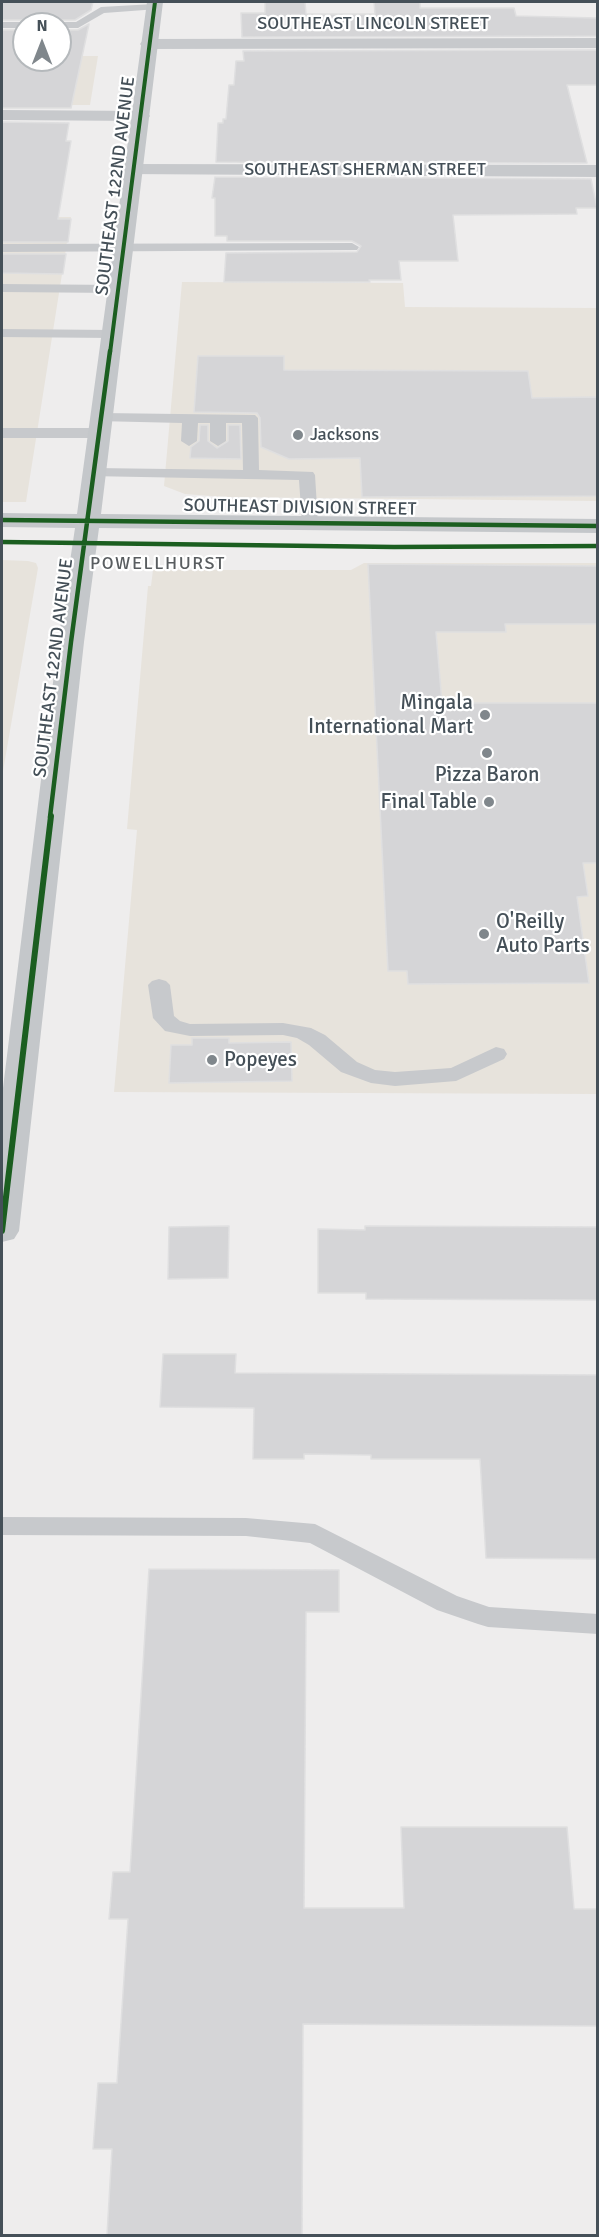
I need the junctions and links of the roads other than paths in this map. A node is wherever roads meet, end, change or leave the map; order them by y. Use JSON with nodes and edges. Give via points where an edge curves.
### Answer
{"nodes":[{"id":1,"x":154,"y":4,"type":"edge"},
{"id":2,"x":72,"y":25,"type":"edge"},
{"id":3,"x":597,"y":43,"type":"edge"},
{"id":4,"x":149,"y":44,"type":"junction"},
{"id":5,"x":2,"y":115,"type":"edge"},
{"id":6,"x":141,"y":116,"type":"junction"},
{"id":7,"x":133,"y":170,"type":"junction"},
{"id":8,"x":597,"y":171,"type":"edge"},
{"id":9,"x":352,"y":247,"type":"dead end"},
{"id":10,"x":123,"y":248,"type":"junction"},
{"id":11,"x":2,"y":249,"type":"edge"},
{"id":12,"x":2,"y":288,"type":"edge"},
{"id":13,"x":118,"y":289,"type":"junction"},
{"id":14,"x":2,"y":333,"type":"edge"},
{"id":15,"x":112,"y":334,"type":"junction"},
{"id":16,"x":190,"y":418,"type":"junction"},
{"id":17,"x":218,"y":418,"type":"junction"},
{"id":18,"x":101,"y":425,"type":"junction"},
{"id":19,"x":2,"y":432,"type":"edge"},
{"id":20,"x":189,"y":441,"type":"dead end"},
{"id":21,"x":218,"y":441,"type":"dead end"},
{"id":22,"x":95,"y":473,"type":"junction"},
{"id":23,"x":251,"y":475,"type":"junction"},
{"id":24,"x":2,"y":520,"type":"edge"},
{"id":25,"x":310,"y":523,"type":"junction"},
{"id":26,"x":597,"y":526,"type":"edge"},
{"id":27,"x":86,"y":532,"type":"junction"},
{"id":28,"x":2,"y":542,"type":"edge"},
{"id":29,"x":597,"y":546,"type":"edge"},
{"id":30,"x":159,"y":985,"type":"dead end"},
{"id":31,"x":496,"y":1054,"type":"dead end"},
{"id":32,"x":7,"y":1125,"type":"edge"},
{"id":33,"x":2,"y":1223,"type":"edge"},
{"id":34,"x":2,"y":1526,"type":"edge"},
{"id":35,"x":597,"y":1624,"type":"edge"}],
"edges":[{"from":1,"to":2,"type":"lane","via":[[101,10]]},
{"from":1,"to":4,"type":"main road","name":"SOUTHEAST 122ND AVENUE"},
{"from":3,"to":4,"type":"street","name":"SOUTHEAST LINCOLN STREET"},
{"from":4,"to":6,"type":"main road","name":"SOUTHEAST 122ND AVENUE"},
{"from":5,"to":6,"type":"street"},
{"from":6,"to":7,"type":"main road","name":"SOUTHEAST 122ND AVENUE"},
{"from":7,"to":8,"type":"street","name":"SOUTHEAST SHERMAN STREET"},
{"from":7,"to":10,"type":"main road","name":"SOUTHEAST 122ND AVENUE"},
{"from":9,"to":10,"type":"lane"},
{"from":10,"to":11,"type":"lane"},
{"from":10,"to":13,"type":"main road","name":"SOUTHEAST 122ND AVENUE"},
{"from":12,"to":13,"type":"lane"},
{"from":13,"to":15,"type":"main road","name":"SOUTHEAST 122ND AVENUE"},
{"from":14,"to":15,"type":"lane"},
{"from":15,"to":18,"type":"main road","name":"SOUTHEAST 122ND AVENUE"},
{"from":16,"to":17,"type":"lane"},
{"from":16,"to":18,"type":"lane"},
{"from":16,"to":20,"type":"lane"},
{"from":17,"to":21,"type":"lane"},
{"from":17,"to":23,"type":"lane","via":[[250,418]]},
{"from":18,"to":19,"type":"lane"},
{"from":18,"to":22,"type":"main road","name":"SOUTHEAST 122ND AVENUE"},
{"from":22,"to":23,"type":"lane","via":[[187,466],[217,467]]},
{"from":22,"to":27,"type":"main road","name":"SOUTHEAST 122ND AVENUE"},
{"from":23,"to":25,"type":"lane","via":[[307,475]]},
{"from":24,"to":27,"type":"main road","name":"SOUTHEAST DIVISION STREET"},
{"from":25,"to":26,"type":"main road","name":"SOUTHEAST DIVISION STREET"},
{"from":25,"to":27,"type":"main road","name":"SOUTHEAST DIVISION STREET"},
{"from":27,"to":28,"type":"main road","name":"SOUTHEAST DIVISION STREET"},
{"from":27,"to":29,"type":"main road","name":"SOUTHEAST DIVISION STREET","via":[[394,547]]},
{"from":27,"to":32,"type":"main road","name":"SOUTHEAST 122ND AVENUE"},
{"from":30,"to":31,"type":"lane","via":[[164,1018],[173,1026],[190,1030],[283,1029],[303,1033],[349,1067],[371,1076],[405,1079],[456,1074]]},
{"from":32,"to":33,"type":"main road","name":"SOUTHEAST 122ND AVENUE"},
{"from":34,"to":35,"type":"lane","via":[[246,1527],[315,1534],[447,1603],[488,1617]]}]}
